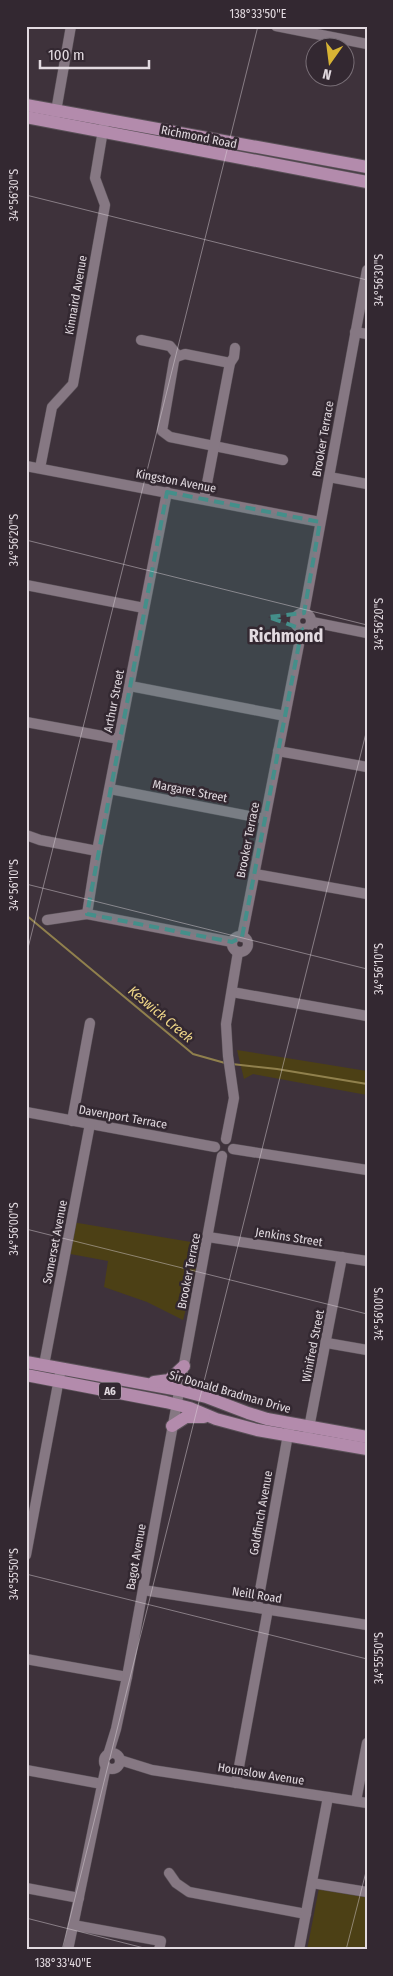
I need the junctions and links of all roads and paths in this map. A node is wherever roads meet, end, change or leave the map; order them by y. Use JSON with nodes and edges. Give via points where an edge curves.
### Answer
{"nodes":[{"id":1,"x":72,"y":26,"type":"edge"},
{"id":2,"x":276,"y":26,"type":"edge"},
{"id":3,"x":367,"y":44,"type":"edge"},
{"id":4,"x":26,"y":105,"type":"edge"},
{"id":5,"x":55,"y":116,"type":"junction"},
{"id":6,"x":26,"y":117,"type":"edge"},
{"id":7,"x":105,"y":119,"type":"junction"},
{"id":8,"x":102,"y":133,"type":"junction"},
{"id":9,"x":367,"y":167,"type":"edge"},
{"id":10,"x":367,"y":182,"type":"edge"},
{"id":11,"x":367,"y":270,"type":"edge"},
{"id":12,"x":355,"y":332,"type":"junction"},
{"id":13,"x":367,"y":334,"type":"edge"},
{"id":14,"x":141,"y":340,"type":"dead end"},
{"id":15,"x":236,"y":348,"type":"dead end"},
{"id":16,"x":178,"y":356,"type":"junction"},
{"id":17,"x":230,"y":364,"type":"junction"},
{"id":18,"x":214,"y":446,"type":"junction"},
{"id":19,"x":283,"y":460,"type":"dead end"},
{"id":20,"x":26,"y":466,"type":"edge"},
{"id":21,"x":40,"y":468,"type":"junction"},
{"id":22,"x":329,"y":477,"type":"junction"},
{"id":23,"x":367,"y":484,"type":"edge"},
{"id":24,"x":167,"y":492,"type":"junction"},
{"id":25,"x":204,"y":499,"type":"junction"},
{"id":26,"x":320,"y":522,"type":"junction"},
{"id":27,"x":26,"y":585,"type":"edge"},
{"id":28,"x":144,"y":608,"type":"junction"},
{"id":29,"x":304,"y":613,"type":"junction"},
{"id":30,"x":312,"y":622,"type":"junction"},
{"id":31,"x":302,"y":629,"type":"junction"},
{"id":32,"x":367,"y":632,"type":"edge"},
{"id":33,"x":130,"y":686,"type":"junction"},
{"id":34,"x":284,"y":716,"type":"junction"},
{"id":35,"x":26,"y":722,"type":"edge"},
{"id":36,"x":119,"y":739,"type":"junction"},
{"id":37,"x":278,"y":751,"type":"junction"},
{"id":38,"x":367,"y":767,"type":"edge"},
{"id":39,"x":110,"y":789,"type":"junction"},
{"id":40,"x":265,"y":819,"type":"junction"},
{"id":41,"x":26,"y":835,"type":"edge"},
{"id":42,"x":97,"y":851,"type":"junction"},
{"id":43,"x":254,"y":874,"type":"junction"},
{"id":44,"x":367,"y":894,"type":"edge"},
{"id":45,"x":87,"y":914,"type":"junction"},
{"id":46,"x":47,"y":920,"type":"dead end"},
{"id":47,"x":237,"y":939,"type":"junction"},
{"id":48,"x":232,"y":992,"type":"junction"},
{"id":49,"x":367,"y":1016,"type":"edge"},
{"id":50,"x":90,"y":1023,"type":"dead end"},
{"id":51,"x":26,"y":1112,"type":"edge"},
{"id":52,"x":72,"y":1120,"type":"junction"},
{"id":53,"x":90,"y":1124,"type":"junction"},
{"id":54,"x":226,"y":1139,"type":"junction"},
{"id":55,"x":215,"y":1146,"type":"junction"},
{"id":56,"x":233,"y":1149,"type":"junction"},
{"id":57,"x":222,"y":1156,"type":"junction"},
{"id":58,"x":367,"y":1170,"type":"edge"},
{"id":59,"x":208,"y":1237,"type":"junction"},
{"id":60,"x":342,"y":1257,"type":"junction"},
{"id":61,"x":367,"y":1261,"type":"edge"},
{"id":62,"x":326,"y":1343,"type":"junction"},
{"id":63,"x":367,"y":1350,"type":"edge"},
{"id":64,"x":26,"y":1362,"type":"edge"},
{"id":65,"x":44,"y":1365,"type":"junction"},
{"id":66,"x":184,"y":1366,"type":"junction"},
{"id":67,"x":61,"y":1368,"type":"junction"},
{"id":68,"x":26,"y":1375,"type":"edge"},
{"id":69,"x":58,"y":1381,"type":"junction"},
{"id":70,"x":139,"y":1383,"type":"junction"},
{"id":71,"x":179,"y":1390,"type":"junction"},
{"id":72,"x":176,"y":1404,"type":"junction"},
{"id":73,"x":216,"y":1419,"type":"junction"},
{"id":74,"x":290,"y":1423,"type":"junction"},
{"id":75,"x":172,"y":1426,"type":"junction"},
{"id":76,"x":308,"y":1433,"type":"junction"},
{"id":77,"x":288,"y":1436,"type":"junction"},
{"id":78,"x":367,"y":1437,"type":"edge"},
{"id":79,"x":367,"y":1449,"type":"edge"},
{"id":80,"x":26,"y":1556,"type":"edge"},
{"id":81,"x":143,"y":1590,"type":"junction"},
{"id":82,"x":263,"y":1608,"type":"junction"},
{"id":83,"x":367,"y":1625,"type":"edge"},
{"id":84,"x":26,"y":1659,"type":"edge"},
{"id":85,"x":127,"y":1677,"type":"junction"},
{"id":86,"x":367,"y":1744,"type":"edge"},
{"id":87,"x":110,"y":1767,"type":"junction"},
{"id":88,"x":26,"y":1770,"type":"edge"},
{"id":89,"x":236,"y":1783,"type":"junction"},
{"id":90,"x":328,"y":1797,"type":"junction"},
{"id":91,"x":356,"y":1801,"type":"junction"},
{"id":92,"x":367,"y":1803,"type":"edge"},
{"id":93,"x":169,"y":1873,"type":"dead end"},
{"id":94,"x":312,"y":1883,"type":"junction"},
{"id":95,"x":26,"y":1888,"type":"edge"},
{"id":96,"x":367,"y":1892,"type":"edge"},
{"id":97,"x":79,"y":1898,"type":"junction"},
{"id":98,"x":306,"y":1914,"type":"junction"},
{"id":99,"x":73,"y":1925,"type":"junction"},
{"id":100,"x":68,"y":1950,"type":"edge"},
{"id":101,"x":159,"y":1950,"type":"edge"},
{"id":102,"x":299,"y":1950,"type":"edge"}],
"edges":[{"from":1,"to":5,"type":"street"},
{"from":2,"to":3,"type":"street"},
{"from":4,"to":5,"type":"main road","name":"Richmond Road"},
{"from":5,"to":6,"type":"main road","name":"Richmond Road"},
{"from":5,"to":7,"type":"main road","name":"Richmond Road"},
{"from":5,"to":8,"type":"main road","name":"Richmond Road"},
{"from":7,"to":8,"type":"street","name":"Kinnaird Avenue"},
{"from":7,"to":9,"type":"main road","name":"Richmond Road"},
{"from":8,"to":10,"type":"main road","name":"Richmond Road"},
{"from":8,"to":21,"type":"street","name":"Kinnaird Avenue","via":[[95,178],[105,205],[73,384],[52,407]]},
{"from":11,"to":12,"type":"street","name":"Brooker Terrace"},
{"from":12,"to":13,"type":"street"},
{"from":12,"to":22,"type":"street","name":"Brooker Terrace"},
{"from":14,"to":16,"type":"street","via":[[170,346]]},
{"from":15,"to":17,"type":"street"},
{"from":16,"to":17,"type":"street","via":[[185,354]]},
{"from":16,"to":18,"type":"street","via":[[174,361],[162,431],[170,437]]},
{"from":17,"to":18,"type":"street"},
{"from":18,"to":19,"type":"street"},
{"from":18,"to":25,"type":"street"},
{"from":20,"to":21,"type":"street","name":"Kingston Avenue"},
{"from":21,"to":24,"type":"street","name":"Kingston Avenue"},
{"from":22,"to":23,"type":"street"},
{"from":22,"to":26,"type":"street","name":"Brooker Terrace"},
{"from":24,"to":25,"type":"street","name":"Kingston Avenue"},
{"from":24,"to":28,"type":"street","name":"Arthur Street"},
{"from":25,"to":26,"type":"street","name":"Kingston Avenue"},
{"from":26,"to":29,"type":"street","name":"Brooker Terrace"},
{"from":27,"to":28,"type":"street"},
{"from":28,"to":33,"type":"street","name":"Arthur Street"},
{"from":29,"to":30,"type":"street"},
{"from":29,"to":31,"type":"street","via":[[295,619]]},
{"from":30,"to":31,"type":"street"},
{"from":30,"to":32,"type":"street"},
{"from":31,"to":34,"type":"street","name":"Brooker Terrace"},
{"from":33,"to":34,"type":"street"},
{"from":33,"to":36,"type":"street","name":"Arthur Street"},
{"from":34,"to":37,"type":"street","name":"Brooker Terrace"},
{"from":35,"to":36,"type":"street"},
{"from":36,"to":39,"type":"street","name":"Arthur Street"},
{"from":37,"to":38,"type":"street"},
{"from":37,"to":40,"type":"street","name":"Brooker Terrace"},
{"from":39,"to":40,"type":"street","name":"Margaret Street"},
{"from":39,"to":42,"type":"street","name":"Arthur Street"},
{"from":40,"to":43,"type":"street","name":"Brooker Terrace"},
{"from":41,"to":42,"type":"street"},
{"from":42,"to":45,"type":"street","name":"Arthur Street"},
{"from":43,"to":44,"type":"street"},
{"from":43,"to":47,"type":"street","name":"Brooker Terrace"},
{"from":45,"to":46,"type":"street"},
{"from":45,"to":47,"type":"street"},
{"from":47,"to":48,"type":"street","via":[[232,946],[238,952]]},
{"from":48,"to":49,"type":"street"},
{"from":48,"to":54,"type":"street","via":[[226,1024],[234,1098]]},
{"from":50,"to":52,"type":"street"},
{"from":51,"to":52,"type":"street","name":"Davenport Terrace"},
{"from":52,"to":53,"type":"street","name":"Davenport Terrace"},
{"from":53,"to":55,"type":"street","name":"Davenport Terrace"},
{"from":53,"to":65,"type":"street","name":"Somerset Avenue"},
{"from":54,"to":55,"type":"street","via":[[219,1140]]},
{"from":54,"to":56,"type":"street","via":[[231,1141]]},
{"from":55,"to":57,"type":"street"},
{"from":56,"to":57,"type":"street","via":[[229,1155]]},
{"from":56,"to":58,"type":"street"},
{"from":57,"to":59,"type":"street","name":"Brooker Terrace"},
{"from":59,"to":60,"type":"street","name":"Jenkins Street"},
{"from":59,"to":66,"type":"street","name":"Brooker Terrace"},
{"from":60,"to":61,"type":"street","name":"Jenkins Street"},
{"from":60,"to":62,"type":"street","name":"Winifred Street"},
{"from":62,"to":63,"type":"street"},
{"from":62,"to":76,"type":"street","name":"Winifred Street"},
{"from":64,"to":65,"type":"main road","name":"Sir Donald Bradman Drive","number":"A6"},
{"from":65,"to":67,"type":"main road","name":"Sir Donald Bradman Drive","number":"A6"},
{"from":66,"to":70,"type":"main road","via":[[169,1380]]},
{"from":66,"to":71,"type":"street","name":"Brooker Terrace"},
{"from":67,"to":69,"type":"street"},
{"from":67,"to":70,"type":"main road","name":"Sir Donald Bradman Drive","number":"A6"},
{"from":68,"to":69,"type":"main road","name":"Sir Donald Bradman Drive","number":"A6"},
{"from":69,"to":72,"type":"main road","name":"Sir Donald Bradman Drive","number":"A6"},
{"from":69,"to":80,"type":"street"},
{"from":70,"to":71,"type":"main road","name":"Sir Donald Bradman Drive","number":"A6"},
{"from":71,"to":72,"type":"street","name":"Bagot Avenue"},
{"from":71,"to":74,"type":"main road","name":"Sir Donald Bradman Drive","number":"A6"},
{"from":72,"to":73,"type":"main road","name":"Sir Donald Bradman Drive","number":"A6"},
{"from":72,"to":75,"type":"street","name":"Bagot Avenue"},
{"from":73,"to":75,"type":"main road","via":[[186,1417]]},
{"from":73,"to":77,"type":"main road","name":"Sir Donald Bradman Drive","number":"A6"},
{"from":74,"to":76,"type":"main road","name":"Sir Donald Bradman Drive","number":"A6"},
{"from":74,"to":77,"type":"street","name":"Goldfinch Avenue"},
{"from":75,"to":81,"type":"street","name":"Bagot Avenue"},
{"from":76,"to":77,"type":"main road","name":"Sir Donald Bradman Drive","number":"A6"},
{"from":76,"to":78,"type":"main road","name":"Sir Donald Bradman Drive","number":"A6"},
{"from":76,"to":79,"type":"main road","name":"Sir Donald Bradman Drive","number":"A6"},
{"from":77,"to":82,"type":"street","name":"Goldfinch Avenue"},
{"from":81,"to":82,"type":"street","name":"Neill Road"},
{"from":81,"to":85,"type":"street","name":"Bagot Avenue"},
{"from":82,"to":83,"type":"street","name":"Neill Road"},
{"from":82,"to":89,"type":"street","name":"Goldfinch Avenue"},
{"from":84,"to":85,"type":"street"},
{"from":85,"to":87,"type":"street","name":"Bagot Avenue"},
{"from":86,"to":91,"type":"street"},
{"from":87,"to":88,"type":"street","name":"Hounslow Avenue"},
{"from":87,"to":89,"type":"street","name":"Hounslow Avenue"},
{"from":87,"to":97,"type":"street","name":"Bagot Avenue"},
{"from":89,"to":90,"type":"street","name":"Hounslow Avenue"},
{"from":90,"to":91,"type":"street","name":"Hounslow Avenue"},
{"from":90,"to":94,"type":"street"},
{"from":91,"to":92,"type":"street","name":"Hounslow Avenue"},
{"from":93,"to":98,"type":"street","via":[[189,1892]]},
{"from":94,"to":96,"type":"street"},
{"from":94,"to":98,"type":"street"},
{"from":95,"to":97,"type":"street"},
{"from":97,"to":99,"type":"street","name":"Bagot Avenue"},
{"from":98,"to":102,"type":"street"},
{"from":99,"to":100,"type":"street","name":"Bagot Avenue"},
{"from":99,"to":101,"type":"street","via":[[161,1941]]}]}
